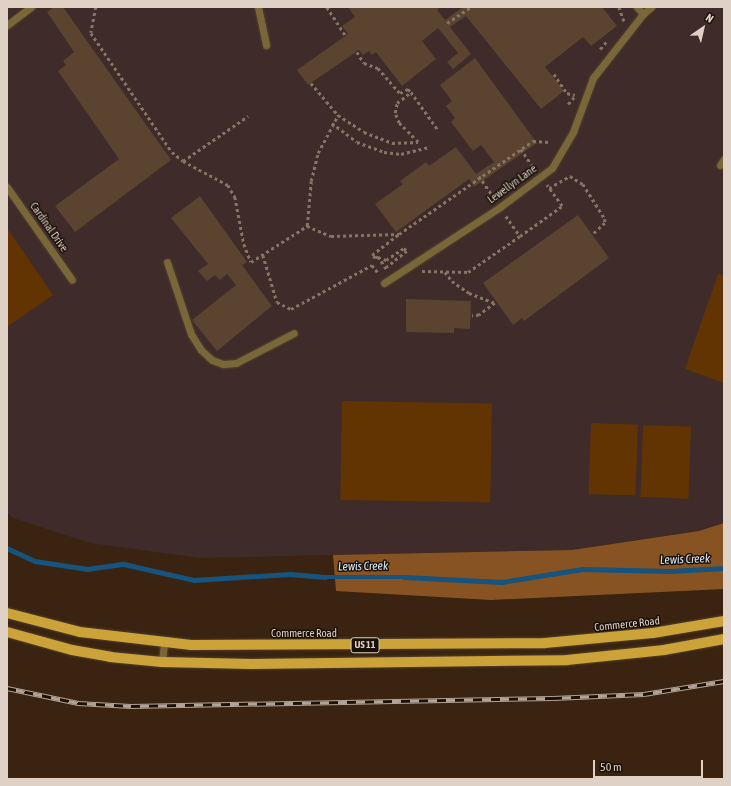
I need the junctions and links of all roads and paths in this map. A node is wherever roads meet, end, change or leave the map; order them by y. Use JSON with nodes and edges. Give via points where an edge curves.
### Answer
{"nodes":[{"id":1,"x":32,"y":7,"type":"edge"},
{"id":2,"x":96,"y":7,"type":"edge"},
{"id":3,"x":258,"y":7,"type":"edge"},
{"id":4,"x":327,"y":7,"type":"edge"},
{"id":5,"x":471,"y":7,"type":"edge"},
{"id":6,"x":637,"y":7,"type":"edge"},
{"id":7,"x":651,"y":7,"type":"edge"},
{"id":8,"x":643,"y":14,"type":"junction"},
{"id":9,"x":447,"y":23,"type":"dead end"},
{"id":10,"x":7,"y":25,"type":"edge"},
{"id":11,"x":346,"y":36,"type":"dead end"},
{"id":12,"x":266,"y":45,"type":"dead end"},
{"id":13,"x":357,"y":52,"type":"dead end"},
{"id":14,"x":554,"y":74,"type":"dead end"},
{"id":15,"x":311,"y":83,"type":"dead end"},
{"id":16,"x":411,"y":92,"type":"junction"},
{"id":17,"x":575,"y":95,"type":"dead end"},
{"id":18,"x":338,"y":115,"type":"junction"},
{"id":19,"x":248,"y":116,"type":"dead end"},
{"id":20,"x":332,"y":123,"type":"junction"},
{"id":21,"x":438,"y":130,"type":"dead end"},
{"id":22,"x":550,"y":142,"type":"dead end"},
{"id":23,"x":429,"y":147,"type":"dead end"},
{"id":24,"x":521,"y":149,"type":"junction"},
{"id":25,"x":724,"y":159,"type":"edge"},
{"id":26,"x":182,"y":161,"type":"junction"},
{"id":27,"x":720,"y":165,"type":"dead end"},
{"id":28,"x":537,"y":172,"type":"dead end"},
{"id":29,"x":479,"y":176,"type":"junction"},
{"id":30,"x":545,"y":184,"type":"dead end"},
{"id":31,"x":7,"y":187,"type":"edge"},
{"id":32,"x":549,"y":188,"type":"junction"},
{"id":33,"x":496,"y":201,"type":"dead end"},
{"id":34,"x":504,"y":214,"type":"dead end"},
{"id":35,"x":307,"y":226,"type":"junction"},
{"id":36,"x":399,"y":234,"type":"junction"},
{"id":37,"x":594,"y":234,"type":"dead end"},
{"id":38,"x":520,"y":236,"type":"junction"},
{"id":39,"x":263,"y":255,"type":"junction"},
{"id":40,"x":378,"y":257,"type":"junction"},
{"id":41,"x":167,"y":262,"type":"dead end"},
{"id":42,"x":390,"y":270,"type":"dead end"},
{"id":43,"x":414,"y":271,"type":"dead end"},
{"id":44,"x":445,"y":272,"type":"junction"},
{"id":45,"x":72,"y":280,"type":"dead end"},
{"id":46,"x":384,"y":283,"type":"dead end"},
{"id":47,"x":472,"y":316,"type":"dead end"},
{"id":48,"x":294,"y":333,"type":"dead end"},
{"id":49,"x":7,"y":613,"type":"edge"},
{"id":50,"x":724,"y":621,"type":"edge"},
{"id":51,"x":7,"y":632,"type":"edge"},
{"id":52,"x":724,"y":639,"type":"edge"},
{"id":53,"x":164,"y":644,"type":"junction"},
{"id":54,"x":162,"y":662,"type":"junction"}],
"edges":[{"from":1,"to":10,"type":"lane"},
{"from":2,"to":26,"type":"path","via":[[91,33],[172,152]]},
{"from":3,"to":12,"type":"lane"},
{"from":4,"to":11,"type":"path"},
{"from":5,"to":9,"type":"path"},
{"from":6,"to":8,"type":"lane"},
{"from":7,"to":8,"type":"lane","name":"Lewellyn Lane"},
{"from":8,"to":46,"type":"lane","name":"Lewellyn Lane","via":[[593,78],[573,132],[552,168],[506,203]]},
{"from":13,"to":16,"type":"path","via":[[364,63],[378,68],[400,93],[408,89]]},
{"from":14,"to":17,"type":"path","via":[[567,93]]},
{"from":15,"to":18,"type":"path"},
{"from":16,"to":18,"type":"path","via":[[397,103],[395,113],[399,123],[418,142],[392,143],[364,132]]},
{"from":16,"to":21,"type":"path"},
{"from":18,"to":20,"type":"path"},
{"from":19,"to":26,"type":"path"},
{"from":20,"to":23,"type":"path","via":[[357,142],[384,152],[401,154]]},
{"from":20,"to":35,"type":"path","via":[[318,153],[311,181]]},
{"from":22,"to":24,"type":"path","via":[[533,140]]},
{"from":24,"to":28,"type":"path"},
{"from":24,"to":29,"type":"path"},
{"from":25,"to":27,"type":"lane"},
{"from":26,"to":39,"type":"path","via":[[228,185],[235,197],[244,244],[252,262]]},
{"from":29,"to":33,"type":"path"},
{"from":29,"to":36,"type":"path"},
{"from":30,"to":32,"type":"path"},
{"from":31,"to":45,"type":"lane","name":"Cardinal Drive"},
{"from":32,"to":37,"type":"path","via":[[570,176],[583,184],[605,219],[605,224]]},
{"from":32,"to":38,"type":"path","via":[[562,206]]},
{"from":34,"to":38,"type":"path"},
{"from":35,"to":36,"type":"path","via":[[331,236]]},
{"from":35,"to":39,"type":"path"},
{"from":36,"to":40,"type":"path","via":[[372,255]]},
{"from":38,"to":44,"type":"path","via":[[468,272]]},
{"from":39,"to":42,"type":"path","via":[[277,302],[291,310],[372,265],[377,274]]},
{"from":40,"to":40,"type":"path","via":[[385,267],[407,251],[404,248],[386,260]]},
{"from":41,"to":48,"type":"lane","via":[[191,334],[206,356],[222,364],[236,362]]},
{"from":43,"to":44,"type":"path"},
{"from":44,"to":47,"type":"path","via":[[469,293],[493,301],[494,303],[479,315]]},
{"from":49,"to":53,"type":"main road","name":"Commerce Road","number":"US 11","via":[[80,632]]},
{"from":50,"to":53,"type":"main road","name":"Commerce Road","number":"US 11","via":[[653,633],[545,643]]},
{"from":51,"to":54,"type":"main road","number":"US 11","via":[[72,650]]},
{"from":52,"to":54,"type":"main road","number":"US 11","via":[[664,650],[567,660],[251,664]]},
{"from":53,"to":54,"type":"lane"}]}
